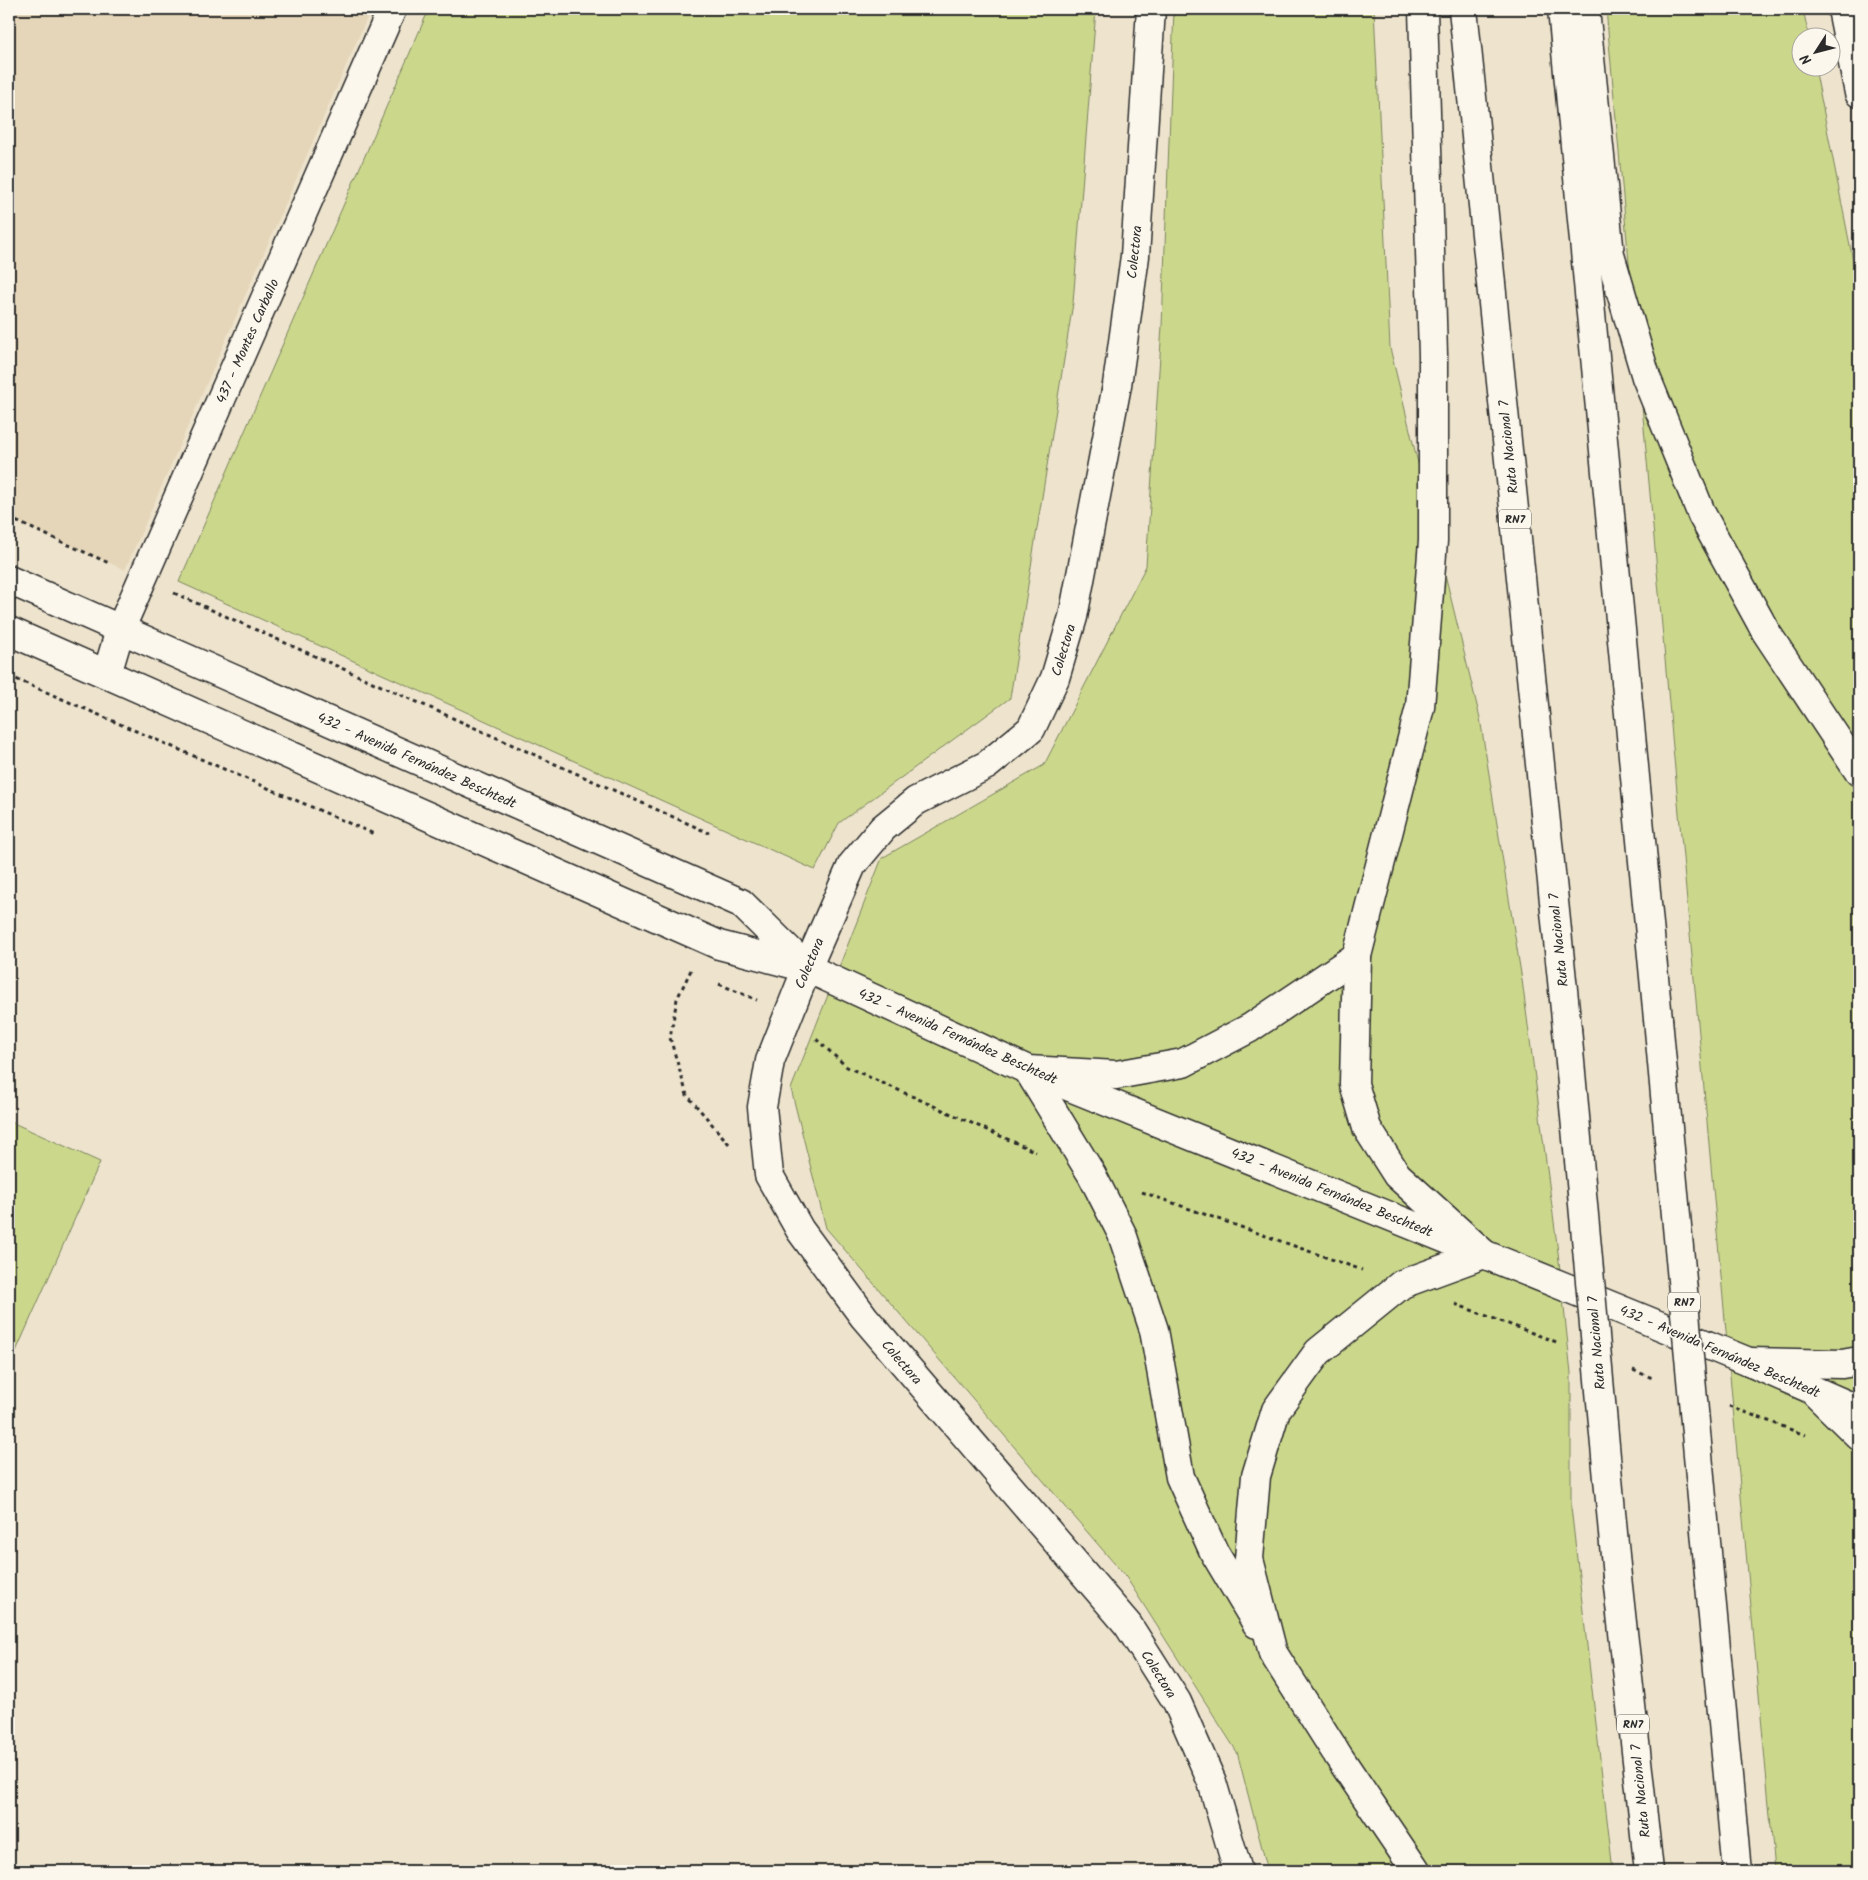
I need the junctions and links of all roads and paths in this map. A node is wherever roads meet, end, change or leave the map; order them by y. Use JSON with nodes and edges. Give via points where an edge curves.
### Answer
{"nodes":[{"id":1,"x":392,"y":9,"type":"edge"},
{"id":2,"x":1151,"y":9,"type":"edge"},
{"id":3,"x":1423,"y":9,"type":"edge"},
{"id":4,"x":1463,"y":9,"type":"edge"},
{"id":5,"x":1562,"y":9,"type":"edge"},
{"id":6,"x":1585,"y":9,"type":"edge"},
{"id":7,"x":1842,"y":9,"type":"edge"},
{"id":8,"x":1859,"y":93,"type":"edge"},
{"id":9,"x":9,"y":518,"type":"edge"},
{"id":10,"x":143,"y":579,"type":"junction"},
{"id":11,"x":9,"y":580,"type":"edge"},
{"id":12,"x":120,"y":630,"type":"junction"},
{"id":13,"x":9,"y":631,"type":"edge"},
{"id":14,"x":107,"y":674,"type":"junction"},
{"id":15,"x":9,"y":676,"type":"edge"},
{"id":16,"x":1859,"y":772,"type":"edge"},
{"id":17,"x":709,"y":834,"type":"dead end"},
{"id":18,"x":381,"y":837,"type":"dead end"},
{"id":19,"x":719,"y":945,"type":"junction"},
{"id":20,"x":1357,"y":956,"type":"junction"},
{"id":21,"x":807,"y":968,"type":"junction"},
{"id":22,"x":690,"y":971,"type":"junction"},
{"id":23,"x":698,"y":975,"type":"dead end"},
{"id":24,"x":716,"y":983,"type":"dead end"},
{"id":25,"x":788,"y":1014,"type":"junction"},
{"id":26,"x":1028,"y":1070,"type":"junction"},
{"id":27,"x":1037,"y":1153,"type":"dead end"},
{"id":28,"x":769,"y":1174,"type":"junction"},
{"id":29,"x":1092,"y":1174,"type":"junction"},
{"id":30,"x":1484,"y":1254,"type":"junction"},
{"id":31,"x":1402,"y":1284,"type":"junction"},
{"id":32,"x":1568,"y":1346,"type":"dead end"},
{"id":33,"x":1859,"y":1361,"type":"edge"},
{"id":34,"x":1749,"y":1362,"type":"junction"},
{"id":35,"x":1632,"y":1370,"type":"dead end"},
{"id":36,"x":1660,"y":1380,"type":"dead end"},
{"id":37,"x":1811,"y":1389,"type":"junction"},
{"id":38,"x":1725,"y":1404,"type":"dead end"},
{"id":39,"x":1859,"y":1410,"type":"edge"},
{"id":40,"x":1808,"y":1436,"type":"dead end"},
{"id":41,"x":1859,"y":1436,"type":"edge"},
{"id":42,"x":1274,"y":1653,"type":"junction"},
{"id":43,"x":1238,"y":1871,"type":"edge"},
{"id":44,"x":1416,"y":1871,"type":"edge"},
{"id":45,"x":1649,"y":1871,"type":"edge"},
{"id":46,"x":1737,"y":1871,"type":"edge"}],
"edges":[{"from":1,"to":10,"type":"main road","name":"437 - Montes Carballo"},
{"from":2,"to":21,"type":"main road","name":"Colectora","via":[[1134,256],[1117,385],[1074,617],[1055,678],[1030,729],[987,765],[916,801],[884,828],[852,864]]},
{"from":3,"to":20,"type":"main road","via":[[1434,355],[1433,541],[1420,707]]},
{"from":4,"to":45,"type":"main road","name":"Ruta Nacional 7","number":"RN7","bridge":true,"via":[[1567,1029],[1617,1577]]},
{"from":5,"to":46,"type":"main road","number":"RN7","bridge":true},
{"from":6,"to":16,"type":"main road","via":[[1610,255],[1646,377],[1707,523],[1766,632]]},
{"from":7,"to":8,"type":"main road"},
{"from":9,"to":10,"type":"path"},
{"from":10,"to":12,"type":"main road","name":"437 - Montes Carballo"},
{"from":10,"to":17,"type":"path"},
{"from":11,"to":12,"type":"main road","name":"432 - Avenida Fernández Beschtedt"},
{"from":12,"to":14,"type":"main road","name":"437 - Montes Carballo"},
{"from":12,"to":21,"type":"main road","name":"432 - Avenida Fernández Beschtedt","via":[[741,903]]},
{"from":13,"to":14,"type":"main road","name":"432 - Avenida Fernández Beschtedt"},
{"from":14,"to":19,"type":"main road","name":"432 - Avenida Fernández Beschtedt"},
{"from":15,"to":18,"type":"path"},
{"from":19,"to":21,"type":"main road","name":"432 - Avenida Fernández Beschtedt"},
{"from":19,"to":22,"type":"path"},
{"from":20,"to":26,"type":"main road","via":[[1250,1028],[1183,1063],[1116,1075]]},
{"from":20,"to":30,"type":"main road","via":[[1354,1084],[1367,1128],[1397,1175]]},
{"from":21,"to":25,"type":"main road","name":"Colectora"},
{"from":21,"to":26,"type":"main road","name":"432 - Avenida Fernández Beschtedt"},
{"from":22,"to":23,"type":"path"},
{"from":22,"to":28,"type":"path","via":[[677,999],[670,1038],[687,1095],[726,1142]]},
{"from":24,"to":25,"type":"path"},
{"from":25,"to":27,"type":"path","via":[[847,1067]]},
{"from":25,"to":28,"type":"main road","name":"Colectora","via":[[770,1061],[762,1106]]},
{"from":26,"to":29,"type":"main road"},
{"from":26,"to":30,"type":"main road","name":"432 - Avenida Fernández Beschtedt"},
{"from":28,"to":43,"type":"main road","name":"Colectora","via":[[800,1230],[864,1317],[1128,1625],[1177,1702],[1212,1782]]},
{"from":29,"to":31,"type":"path"},
{"from":29,"to":42,"type":"main road","via":[[1122,1234],[1154,1330],[1180,1477],[1214,1552]]},
{"from":30,"to":31,"type":"main road"},
{"from":30,"to":34,"type":"main road","name":"432 - Avenida Fernández Beschtedt"},
{"from":31,"to":32,"type":"path"},
{"from":31,"to":42,"type":"main road","via":[[1318,1352],[1276,1410],[1256,1476],[1249,1559]]},
{"from":33,"to":34,"type":"main road","via":[[1842,1364]]},
{"from":34,"to":37,"type":"main road","name":"432 - Avenida Fernández Beschtedt"},
{"from":35,"to":36,"type":"path"},
{"from":37,"to":39,"type":"main road","name":"432 - Avenida Fernández Beschtedt"},
{"from":37,"to":41,"type":"main road"},
{"from":38,"to":40,"type":"path"},
{"from":42,"to":44,"type":"main road","via":[[1338,1757]]}]}
